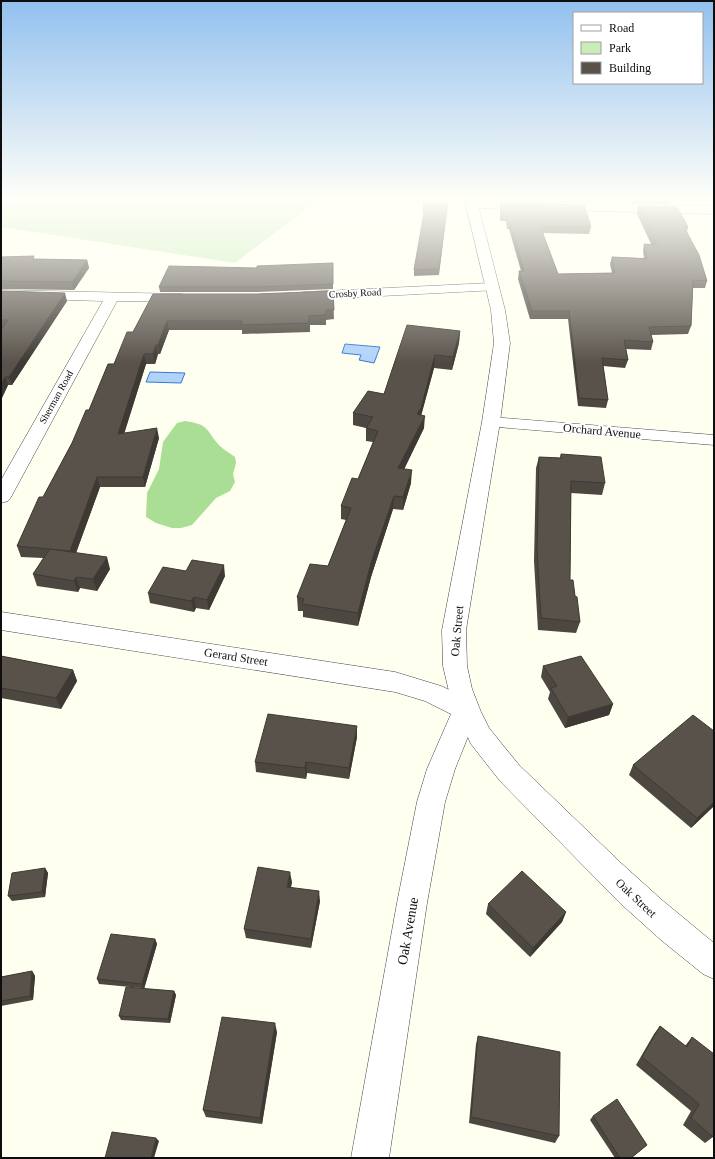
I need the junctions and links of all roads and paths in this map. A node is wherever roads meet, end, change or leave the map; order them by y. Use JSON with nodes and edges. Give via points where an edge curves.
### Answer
{"nodes":[{"id":1,"x":484,"y":255,"type":"edge"},
{"id":2,"x":492,"y":287,"type":"junction"},
{"id":3,"x":1,"y":294,"type":"edge"},
{"id":4,"x":289,"y":296,"type":"edge"},
{"id":5,"x":112,"y":297,"type":"junction"},
{"id":6,"x":199,"y":298,"type":"edge"},
{"id":7,"x":491,"y":422,"type":"junction"},
{"id":8,"x":714,"y":440,"type":"edge"},
{"id":9,"x":1,"y":496,"type":"edge"},
{"id":10,"x":1,"y":621,"type":"edge"},
{"id":11,"x":466,"y":709,"type":"junction"},
{"id":12,"x":714,"y":963,"type":"edge"},
{"id":13,"x":370,"y":1158,"type":"edge"}],
"edges":[{"from":1,"to":2,"type":"street","name":"Oak Street"},
{"from":2,"to":4,"type":"street","name":"Crosby Road"},
{"from":2,"to":7,"type":"street","name":"Oak Street","via":[[500,317],[502,344]]},
{"from":3,"to":5,"type":"street"},
{"from":5,"to":6,"type":"street"},
{"from":5,"to":9,"type":"street","name":"Sherman Road"},
{"from":7,"to":8,"type":"street","name":"Orchard Avenue"},
{"from":7,"to":11,"type":"street","name":"Oak Street","via":[[454,630],[454,671]]},
{"from":10,"to":11,"type":"street","name":"Gerard Street","via":[[395,682],[414,686]]},
{"from":11,"to":12,"type":"street","name":"Oak Street","via":[[484,740],[529,793],[628,891]]},
{"from":11,"to":13,"type":"street","name":"Oak Avenue","via":[[441,769],[431,802]]}]}
